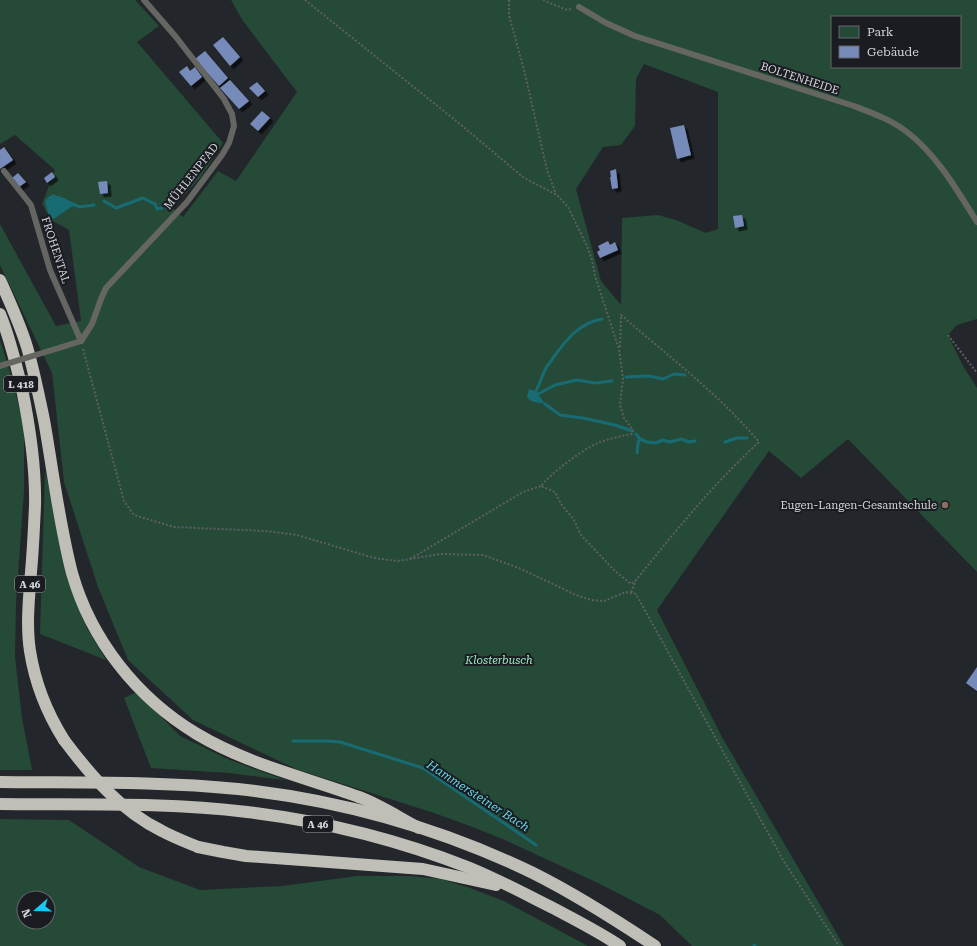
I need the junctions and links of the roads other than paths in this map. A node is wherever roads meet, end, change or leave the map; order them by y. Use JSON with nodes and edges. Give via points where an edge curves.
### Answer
{"nodes":[{"id":1,"x":144,"y":0,"type":"edge"},
{"id":2,"x":579,"y":7,"type":"road end"},
{"id":3,"x":4,"y":170,"type":"dead end"},
{"id":4,"x":977,"y":222,"type":"edge"},
{"id":5,"x":0,"y":280,"type":"edge"},
{"id":6,"x":0,"y":314,"type":"edge"},
{"id":7,"x":81,"y":341,"type":"junction"},
{"id":8,"x":0,"y":366,"type":"edge"},
{"id":9,"x":29,"y":422,"type":"joint"},
{"id":10,"x":0,"y":782,"type":"edge"},
{"id":11,"x":0,"y":804,"type":"edge"},
{"id":12,"x":419,"y":828,"type":"junction"},
{"id":13,"x":514,"y":888,"type":"junction"},
{"id":14,"x":620,"y":946,"type":"edge"},
{"id":15,"x":655,"y":946,"type":"edge"}],
"edges":[{"from":1,"to":7,"type":"lane","name":"MÜHLENPFAD","via":[[224,99],[232,114],[234,126],[222,155],[187,202],[106,288],[92,324]]},
{"from":2,"to":4,"type":"lane","name":"BOLTENHEIDE","via":[[635,36],[854,106],[887,120],[906,131],[924,147],[951,180]]},
{"from":3,"to":7,"type":"lane","name":"FROHENTAL","via":[[31,204],[50,270]]},
{"from":5,"to":12,"type":"highway","number":"L 418","via":[[26,345],[44,420],[74,580],[86,610],[115,660],[140,690],[170,716],[199,735],[237,755],[361,798]]},
{"from":6,"to":9,"type":"highway","number":"L 418","via":[[11,346]]},
{"from":7,"to":8,"type":"lane","bridge":true},
{"from":9,"to":13,"type":"highway","number":"A 46","bridge":true,"via":[[35,506],[28,604],[32,666],[51,718],[64,740],[96,780],[149,824],[198,847],[246,856],[423,869]]},
{"from":10,"to":12,"type":"highway","number":"A 46","via":[[161,784],[238,789],[355,810]]},
{"from":11,"to":13,"type":"highway","number":"A 46","via":[[169,806],[298,819],[357,832],[414,849],[470,868]]},
{"from":12,"to":15,"type":"highway","number":"A 46","via":[[481,850],[534,874],[614,918]]},
{"from":13,"to":14,"type":"highway","number":"A 46"}]}
